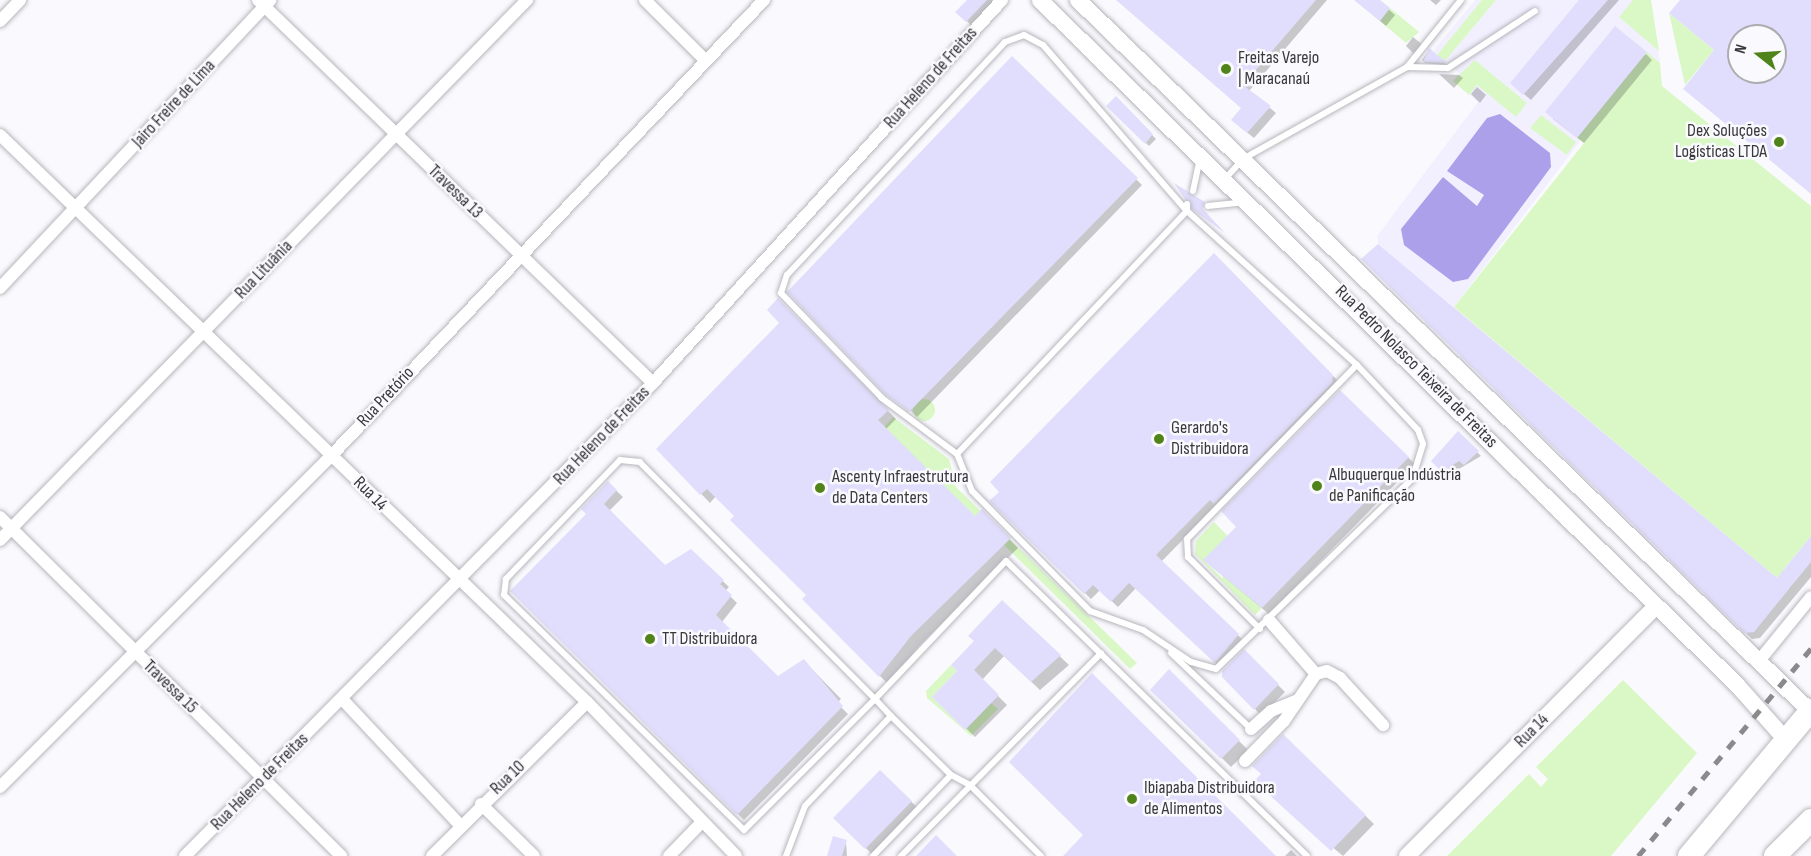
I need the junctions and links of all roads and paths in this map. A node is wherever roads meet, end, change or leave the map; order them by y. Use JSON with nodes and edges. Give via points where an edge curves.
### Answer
{"nodes":[{"id":1,"x":20,"y":0,"type":"edge"},
{"id":2,"x":527,"y":0,"type":"edge"},
{"id":3,"x":645,"y":0,"type":"edge"},
{"id":4,"x":764,"y":0,"type":"edge"},
{"id":5,"x":1002,"y":0,"type":"edge"},
{"id":6,"x":1040,"y":0,"type":"edge"},
{"id":7,"x":1078,"y":0,"type":"edge"},
{"id":8,"x":1461,"y":0,"type":"edge"},
{"id":9,"x":264,"y":2,"type":"edge"},
{"id":10,"x":1535,"y":11,"type":"dead end"},
{"id":11,"x":0,"y":21,"type":"edge"},
{"id":12,"x":705,"y":60,"type":"junction"},
{"id":13,"x":1407,"y":67,"type":"junction"},
{"id":14,"x":0,"y":135,"type":"edge"},
{"id":15,"x":396,"y":135,"type":"junction"},
{"id":16,"x":1197,"y":151,"type":"junction"},
{"id":17,"x":1243,"y":159,"type":"junction"},
{"id":18,"x":1225,"y":179,"type":"junction"},
{"id":19,"x":1193,"y":191,"type":"dead end"},
{"id":20,"x":1208,"y":206,"type":"dead end"},
{"id":21,"x":1253,"y":206,"type":"junction"},
{"id":22,"x":78,"y":209,"type":"junction"},
{"id":23,"x":1190,"y":209,"type":"junction"},
{"id":24,"x":520,"y":254,"type":"junction"},
{"id":25,"x":0,"y":288,"type":"edge"},
{"id":26,"x":201,"y":335,"type":"junction"},
{"id":27,"x":1357,"y":364,"type":"junction"},
{"id":28,"x":653,"y":383,"type":"junction"},
{"id":29,"x":1486,"y":398,"type":"junction"},
{"id":30,"x":1465,"y":416,"type":"junction"},
{"id":31,"x":957,"y":454,"type":"junction"},
{"id":32,"x":331,"y":456,"type":"junction"},
{"id":33,"x":0,"y":517,"type":"edge"},
{"id":34,"x":11,"y":528,"type":"junction"},
{"id":35,"x":0,"y":540,"type":"edge"},
{"id":36,"x":459,"y":583,"type":"junction"},
{"id":37,"x":1811,"y":597,"type":"edge"},
{"id":38,"x":1656,"y":606,"type":"junction"},
{"id":39,"x":1264,"y":624,"type":"junction"},
{"id":40,"x":1161,"y":643,"type":"junction"},
{"id":41,"x":134,"y":653,"type":"junction"},
{"id":42,"x":1101,"y":654,"type":"junction"},
{"id":43,"x":1759,"y":661,"type":"junction"},
{"id":44,"x":1316,"y":674,"type":"junction"},
{"id":45,"x":875,"y":699,"type":"junction"},
{"id":46,"x":343,"y":700,"type":"junction"},
{"id":47,"x":1296,"y":701,"type":"junction"},
{"id":48,"x":587,"y":702,"type":"junction"},
{"id":49,"x":1811,"y":710,"type":"edge"},
{"id":50,"x":891,"y":716,"type":"junction"},
{"id":51,"x":1383,"y":725,"type":"dead end"},
{"id":52,"x":1251,"y":729,"type":"joint"},
{"id":53,"x":1786,"y":740,"type":"junction"},
{"id":54,"x":1245,"y":762,"type":"dead end"},
{"id":55,"x":951,"y":775,"type":"junction"},
{"id":56,"x":265,"y":778,"type":"junction"},
{"id":57,"x":970,"y":785,"type":"junction"},
{"id":58,"x":0,"y":787,"type":"edge"},
{"id":59,"x":482,"y":804,"type":"junction"},
{"id":60,"x":1811,"y":820,"type":"edge"},
{"id":61,"x":702,"y":822,"type":"junction"},
{"id":62,"x":461,"y":826,"type":"junction"},
{"id":63,"x":185,"y":856,"type":"edge"},
{"id":64,"x":341,"y":856,"type":"edge"},
{"id":65,"x":432,"y":856,"type":"edge"},
{"id":66,"x":534,"y":856,"type":"edge"},
{"id":67,"x":669,"y":856,"type":"edge"},
{"id":68,"x":736,"y":856,"type":"edge"},
{"id":69,"x":786,"y":856,"type":"edge"},
{"id":70,"x":873,"y":856,"type":"edge"},
{"id":71,"x":901,"y":856,"type":"edge"},
{"id":72,"x":1041,"y":856,"type":"edge"},
{"id":73,"x":1307,"y":856,"type":"edge"},
{"id":74,"x":1407,"y":856,"type":"edge"},
{"id":75,"x":1689,"y":856,"type":"edge"},
{"id":76,"x":1775,"y":856,"type":"edge"}],
"edges":[{"from":1,"to":11,"type":"street"},
{"from":2,"to":15,"type":"street","name":"Rua Lituânia"},
{"from":3,"to":12,"type":"street"},
{"from":4,"to":12,"type":"street","name":"Rua Pretório"},
{"from":5,"to":28,"type":"street","name":"Rua Heleno de Freitas"},
{"from":6,"to":16,"type":"main road","name":"Rua Pedro Nolasco Teixeira de Freitas"},
{"from":7,"to":17,"type":"main road","name":"Rua Pedro Nolasco Teixeira de Freitas"},
{"from":8,"to":13,"type":"lane"},
{"from":9,"to":15,"type":"street","name":"Travessa 13"},
{"from":9,"to":22,"type":"street","name":"Jairo Freire de Lima"},
{"from":10,"to":13,"type":"lane","via":[[1448,68]]},
{"from":12,"to":24,"type":"street","name":"Rua Pretório"},
{"from":13,"to":17,"type":"lane"},
{"from":14,"to":22,"type":"street","name":"Rua 14"},
{"from":15,"to":24,"type":"street","name":"Travessa 13"},
{"from":15,"to":26,"type":"street","name":"Rua Lituânia"},
{"from":16,"to":18,"type":"main road","name":"Rua Pedro Nolasco Teixeira de Freitas"},
{"from":16,"to":19,"type":"lane","via":[[1200,167]]},
{"from":17,"to":18,"type":"lane"},
{"from":17,"to":29,"type":"main road","name":"Rua Pedro Nolasco Teixeira de Freitas"},
{"from":18,"to":21,"type":"main road","name":"Rua Pedro Nolasco Teixeira de Freitas"},
{"from":20,"to":21,"type":"lane","via":[[1233,201]]},
{"from":21,"to":30,"type":"main road","name":"Rua Pedro Nolasco Teixeira de Freitas"},
{"from":22,"to":25,"type":"street","name":"Jairo Freire de Lima"},
{"from":22,"to":26,"type":"street","name":"Rua 14"},
{"from":23,"to":27,"type":"lane"},
{"from":23,"to":31,"type":"lane"},
{"from":23,"to":31,"type":"lane","via":[[1043,45],[1024,35],[1005,42],[781,285],[785,302],[882,398]]},
{"from":24,"to":28,"type":"street","name":"Travessa 13"},
{"from":24,"to":32,"type":"street","name":"Rua Pretório"},
{"from":26,"to":32,"type":"street","name":"Rua 14"},
{"from":26,"to":34,"type":"street","name":"Rua Lituânia"},
{"from":27,"to":39,"type":"lane","via":[[1418,430],[1421,457],[1412,479]]},
{"from":27,"to":39,"type":"lane","via":[[1188,539],[1188,558]]},
{"from":28,"to":36,"type":"street","name":"Rua Heleno de Freitas"},
{"from":29,"to":30,"type":"main road"},
{"from":29,"to":43,"type":"main road","name":"Rua Pedro Nolasco Teixeira de Freitas"},
{"from":30,"to":38,"type":"main road","name":"Rua Pedro Nolasco Teixeira de Freitas"},
{"from":31,"to":40,"type":"lane","via":[[972,491],[1083,606]]},
{"from":32,"to":36,"type":"street","name":"Rua 14"},
{"from":32,"to":41,"type":"street","name":"Rua Pretório"},
{"from":33,"to":34,"type":"street","name":"Travessa 15"},
{"from":34,"to":35,"type":"street","name":"Rua Lituânia"},
{"from":34,"to":41,"type":"street","name":"Travessa 15"},
{"from":36,"to":46,"type":"street","name":"Rua Heleno de Freitas"},
{"from":36,"to":48,"type":"street","name":"Rua 14"},
{"from":37,"to":43,"type":"street"},
{"from":38,"to":53,"type":"main road","name":"Rua Pedro Nolasco Teixeira de Freitas"},
{"from":38,"to":74,"type":"main road","name":"Rua 14"},
{"from":39,"to":40,"type":"lane","via":[[1215,669]]},
{"from":39,"to":44,"type":"street"},
{"from":40,"to":52,"type":"lane"},
{"from":41,"to":56,"type":"street","name":"Travessa 15"},
{"from":41,"to":58,"type":"street","name":"Rua Pretório"},
{"from":42,"to":45,"type":"lane","via":[[1006,561]]},
{"from":42,"to":57,"type":"lane"},
{"from":42,"to":73,"type":"lane"},
{"from":43,"to":49,"type":"main road","name":"Rua Pedro Nolasco Teixeira de Freitas"},
{"from":44,"to":47,"type":"street"},
{"from":44,"to":51,"type":"street","via":[[1327,671],[1340,678]]},
{"from":45,"to":45,"type":"lane","via":[[744,830],[502,587],[608,471],[620,460],[634,459]]},
{"from":45,"to":50,"type":"lane"},
{"from":46,"to":56,"type":"street","name":"Rua Heleno de Freitas"},
{"from":46,"to":62,"type":"street"},
{"from":47,"to":52,"type":"street","via":[[1271,711]]},
{"from":47,"to":54,"type":"street","via":[[1284,721]]},
{"from":48,"to":59,"type":"street","name":"Rua 10"},
{"from":48,"to":61,"type":"street","name":"Rua 14"},
{"from":49,"to":53,"type":"highway"},
{"from":50,"to":55,"type":"lane"},
{"from":50,"to":69,"type":"lane","via":[[805,806]]},
{"from":53,"to":75,"type":"highway"},
{"from":55,"to":57,"type":"lane"},
{"from":55,"to":70,"type":"lane"},
{"from":56,"to":63,"type":"street","name":"Rua Heleno de Freitas"},
{"from":56,"to":64,"type":"street","name":"Travessa 15"},
{"from":57,"to":71,"type":"lane"},
{"from":57,"to":72,"type":"lane"},
{"from":59,"to":62,"type":"street","name":"Rua 10"},
{"from":59,"to":66,"type":"street"},
{"from":60,"to":76,"type":"highway"},
{"from":61,"to":67,"type":"street"},
{"from":61,"to":68,"type":"street","name":"Rua 14"},
{"from":62,"to":65,"type":"street","name":"Rua 10"}]}
